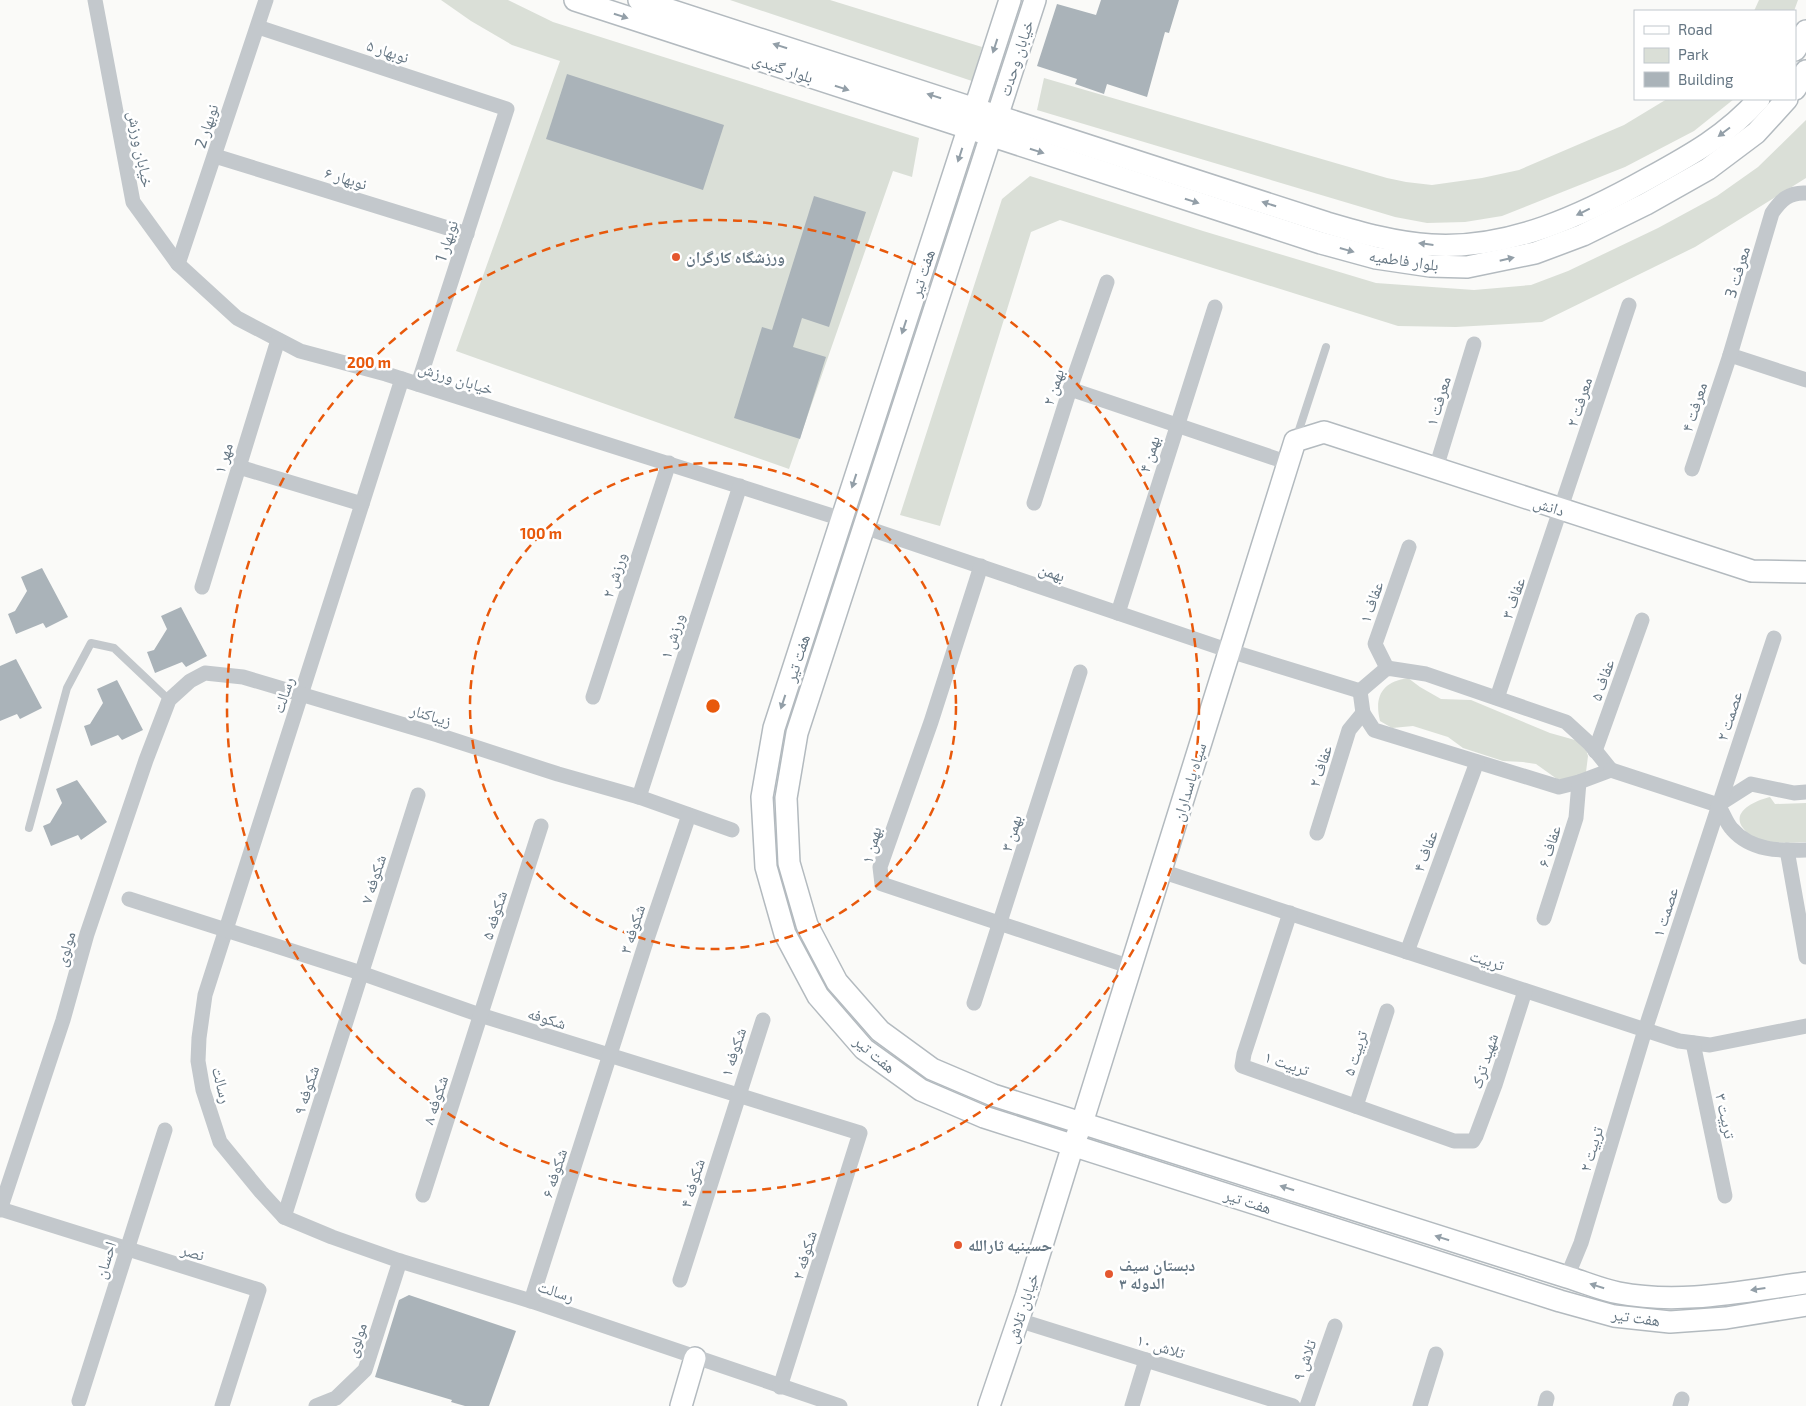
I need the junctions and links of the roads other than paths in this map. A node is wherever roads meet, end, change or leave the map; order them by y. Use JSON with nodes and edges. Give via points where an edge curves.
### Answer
{"nodes":[{"id":1,"x":96,"y":0,"type":"edge"},
{"id":2,"x":266,"y":0,"type":"edge"},
{"id":3,"x":575,"y":0,"type":"edge"},
{"id":4,"x":639,"y":0,"type":"edge"},
{"id":5,"x":1010,"y":0,"type":"edge"},
{"id":6,"x":1035,"y":0,"type":"edge"},
{"id":7,"x":258,"y":26,"type":"junction"},
{"id":8,"x":1806,"y":31,"type":"edge"},
{"id":9,"x":1796,"y":48,"type":"edge"},
{"id":10,"x":1806,"y":71,"type":"edge"},
{"id":11,"x":1796,"y":87,"type":"edge"},
{"id":12,"x":1758,"y":100,"type":"edge"},
{"id":13,"x":1785,"y":100,"type":"edge"},
{"id":14,"x":507,"y":109,"type":"joint"},
{"id":15,"x":972,"y":119,"type":"junction"},
{"id":16,"x":994,"y":126,"type":"junction"},
{"id":17,"x":215,"y":156,"type":"junction"},
{"id":18,"x":1806,"y":193,"type":"edge"},
{"id":19,"x":467,"y":234,"type":"junction"},
{"id":20,"x":178,"y":264,"type":"junction"},
{"id":21,"x":1107,"y":282,"type":"dead end"},
{"id":22,"x":1629,"y":305,"type":"dead end"},
{"id":23,"x":1215,"y":307,"type":"dead end"},
{"id":24,"x":278,"y":340,"type":"junction"},
{"id":25,"x":1474,"y":344,"type":"dead end"},
{"id":26,"x":1326,"y":347,"type":"dead end"},
{"id":27,"x":1730,"y":355,"type":"junction"},
{"id":28,"x":402,"y":379,"type":"junction"},
{"id":29,"x":1806,"y":380,"type":"edge"},
{"id":30,"x":418,"y":384,"type":"junction"},
{"id":31,"x":1070,"y":388,"type":"junction"},
{"id":32,"x":1177,"y":425,"type":"junction"},
{"id":33,"x":1295,"y":441,"type":"junction"},
{"id":34,"x":1289,"y":462,"type":"junction"},
{"id":35,"x":669,"y":463,"type":"junction"},
{"id":36,"x":239,"y":468,"type":"junction"},
{"id":37,"x":1436,"y":468,"type":"junction"},
{"id":38,"x":1692,"y":469,"type":"dead end"},
{"id":39,"x":740,"y":486,"type":"junction"},
{"id":40,"x":1034,"y":503,"type":"dead end"},
{"id":41,"x":362,"y":504,"type":"junction"},
{"id":42,"x":1561,"y":510,"type":"junction"},
{"id":43,"x":842,"y":519,"type":"junction"},
{"id":44,"x":864,"y":527,"type":"junction"},
{"id":45,"x":1409,"y":546,"type":"dead end"},
{"id":46,"x":981,"y":566,"type":"junction"},
{"id":47,"x":1805,"y":568,"type":"edge"},
{"id":48,"x":202,"y":587,"type":"dead end"},
{"id":49,"x":1118,"y":613,"type":"junction"},
{"id":50,"x":1642,"y":620,"type":"dead end"},
{"id":51,"x":1774,"y":638,"type":"dead end"},
{"id":52,"x":1230,"y":650,"type":"junction"},
{"id":53,"x":1387,"y":668,"type":"junction"},
{"id":54,"x":1080,"y":672,"type":"dead end"},
{"id":55,"x":1360,"y":691,"type":"junction"},
{"id":56,"x":302,"y":695,"type":"junction"},
{"id":57,"x":593,"y":697,"type":"dead end"},
{"id":58,"x":1497,"y":698,"type":"junction"},
{"id":59,"x":169,"y":700,"type":"junction"},
{"id":60,"x":1363,"y":713,"type":"junction"},
{"id":61,"x":1596,"y":751,"type":"junction"},
{"id":62,"x":1477,"y":762,"type":"junction"},
{"id":63,"x":1611,"y":770,"type":"junction"},
{"id":64,"x":1579,"y":782,"type":"junction"},
{"id":65,"x":1806,"y":792,"type":"edge"},
{"id":66,"x":418,"y":795,"type":"dead end"},
{"id":67,"x":638,"y":797,"type":"junction"},
{"id":68,"x":1718,"y":805,"type":"junction"},
{"id":69,"x":689,"y":815,"type":"junction"},
{"id":70,"x":541,"y":826,"type":"dead end"},
{"id":71,"x":28,"y":828,"type":"dead end"},
{"id":72,"x":732,"y":830,"type":"dead end"},
{"id":73,"x":1317,"y":833,"type":"dead end"},
{"id":74,"x":1787,"y":850,"type":"junction"},
{"id":75,"x":1806,"y":850,"type":"edge"},
{"id":76,"x":1161,"y":871,"type":"junction"},
{"id":77,"x":129,"y":899,"type":"dead end"},
{"id":78,"x":1290,"y":913,"type":"junction"},
{"id":79,"x":1544,"y":918,"type":"dead end"},
{"id":80,"x":1000,"y":923,"type":"junction"},
{"id":81,"x":226,"y":930,"type":"junction"},
{"id":82,"x":1407,"y":952,"type":"junction"},
{"id":83,"x":1806,"y":957,"type":"edge"},
{"id":84,"x":1131,"y":967,"type":"junction"},
{"id":85,"x":361,"y":973,"type":"junction"},
{"id":86,"x":1525,"y":991,"type":"junction"},
{"id":87,"x":974,"y":1003,"type":"dead end"},
{"id":88,"x":1387,"y":1012,"type":"dead end"},
{"id":89,"x":480,"y":1016,"type":"junction"},
{"id":90,"x":763,"y":1020,"type":"dead end"},
{"id":91,"x":1806,"y":1026,"type":"edge"},
{"id":92,"x":1645,"y":1030,"type":"junction"},
{"id":93,"x":1693,"y":1043,"type":"junction"},
{"id":94,"x":611,"y":1055,"type":"junction"},
{"id":95,"x":737,"y":1096,"type":"junction"},
{"id":96,"x":1356,"y":1106,"type":"junction"},
{"id":97,"x":1082,"y":1123,"type":"junction"},
{"id":98,"x":165,"y":1130,"type":"dead end"},
{"id":99,"x":860,"y":1134,"type":"joint"},
{"id":100,"x":1473,"y":1141,"type":"joint"},
{"id":101,"x":1073,"y":1145,"type":"junction"},
{"id":102,"x":423,"y":1195,"type":"dead end"},
{"id":103,"x":1725,"y":1196,"type":"dead end"},
{"id":104,"x":0,"y":1209,"type":"edge"},
{"id":105,"x":284,"y":1217,"type":"junction"},
{"id":106,"x":126,"y":1250,"type":"junction"},
{"id":107,"x":400,"y":1261,"type":"junction"},
{"id":108,"x":1567,"y":1277,"type":"junction"},
{"id":109,"x":680,"y":1280,"type":"dead end"},
{"id":110,"x":1806,"y":1283,"type":"edge"},
{"id":111,"x":532,"y":1301,"type":"junction"},
{"id":112,"x":1560,"y":1301,"type":"junction"},
{"id":113,"x":1806,"y":1305,"type":"edge"},
{"id":114,"x":1018,"y":1320,"type":"junction"},
{"id":115,"x":1335,"y":1326,"type":"dead end"},
{"id":116,"x":1436,"y":1354,"type":"dead end"},
{"id":117,"x":696,"y":1358,"type":"junction"},
{"id":118,"x":1146,"y":1360,"type":"junction"},
{"id":119,"x":780,"y":1387,"type":"junction"},
{"id":120,"x":79,"y":1401,"type":"dead end"},
{"id":121,"x":824,"y":1403,"type":"edge"},
{"id":122,"x":222,"y":1406,"type":"edge"},
{"id":123,"x":316,"y":1406,"type":"edge"},
{"id":124,"x":681,"y":1406,"type":"edge"},
{"id":125,"x":840,"y":1406,"type":"edge"},
{"id":126,"x":989,"y":1406,"type":"edge"},
{"id":127,"x":1132,"y":1406,"type":"edge"},
{"id":128,"x":1293,"y":1406,"type":"edge"},
{"id":129,"x":1307,"y":1406,"type":"edge"},
{"id":130,"x":1420,"y":1406,"type":"edge"}],
"edges":[{"from":1,"to":20,"type":"street","name":"خیابان ورزش","via":[[133,202]]},
{"from":2,"to":7,"type":"street","name":"نوبهار 2"},
{"from":3,"to":15,"type":"main road","name":"بلوار گنبدی","one_way":true},
{"from":15,"to":4,"type":"main road","name":"بلوار گنبدی","one_way":true},
{"from":5,"to":15,"type":"main road","name":"خیابان وحدت","one_way":true},
{"from":6,"to":16,"type":"main road","name":"خیابان وحدت"},
{"from":7,"to":14,"type":"street","name":"نوبهار ۵"},
{"from":7,"to":17,"type":"street","name":"نوبهار 2"},
{"from":8,"to":9,"type":"main road"},
{"from":10,"to":11,"type":"main road"},
{"from":12,"to":16,"type":"main road","name":"بلوار فاطمیه","one_way":true,"via":[[1742,118],[1697,152],[1574,216],[1530,233],[1483,243],[1432,246],[1380,238]]},
{"from":16,"to":13,"type":"main road","name":"بلوار فاطمیه","one_way":true,"via":[[1321,243],[1376,258],[1430,266],[1467,267],[1535,253],[1582,235],[1646,204],[1708,169],[1756,133]]},
{"from":14,"to":19,"type":"street","name":"نوبهار 1"},
{"from":15,"to":16,"type":"main road","name":"بلوار گنبدی"},
{"from":15,"to":43,"type":"main road","name":"هفت تیر","one_way":true},
{"from":16,"to":44,"type":"main road","name":"هفت تیر"},
{"from":17,"to":19,"type":"street","name":"نوبهار ۶"},
{"from":17,"to":20,"type":"street","name":"نوبهار 2"},
{"from":18,"to":27,"type":"street","name":"معرفت 3","via":[[1795,192],[1781,200],[1772,213]]},
{"from":19,"to":30,"type":"street","name":"نوبهار 1"},
{"from":20,"to":24,"type":"street","name":"خیابان ورزش","via":[[237,318]]},
{"from":21,"to":31,"type":"street","name":"بهمن ۲"},
{"from":22,"to":42,"type":"street","name":"معرفت ۲"},
{"from":23,"to":32,"type":"street","name":"بهمن ۴"},
{"from":24,"to":28,"type":"street","name":"خیابان ورزش","via":[[300,351]]},
{"from":24,"to":36,"type":"street","name":"مهر ۱"},
{"from":25,"to":37,"type":"street","name":"معرفت ۱"},
{"from":26,"to":33,"type":"lane"},
{"from":27,"to":29,"type":"street"},
{"from":27,"to":38,"type":"street","name":"معرفت ۴"},
{"from":28,"to":30,"type":"street","name":"خیابان ورزش"},
{"from":28,"to":41,"type":"street","name":"رسالت"},
{"from":30,"to":35,"type":"street","name":"خیابان ورزش"},
{"from":31,"to":32,"type":"street"},
{"from":31,"to":40,"type":"street","name":"بهمن ۲"},
{"from":32,"to":34,"type":"street"},
{"from":32,"to":49,"type":"street","name":"بهمن ۴"},
{"from":33,"to":34,"type":"main road","name":"سپاه پاسداران"},
{"from":33,"to":37,"type":"main road","name":"دانش","via":[[1324,432]]},
{"from":34,"to":52,"type":"main road","name":"سپاه پاسداران"},
{"from":35,"to":39,"type":"street","name":"خیابان ورزش"},
{"from":35,"to":57,"type":"street","name":"ورزش ۲"},
{"from":36,"to":41,"type":"street"},
{"from":36,"to":48,"type":"street","name":"مهر ۱"},
{"from":37,"to":42,"type":"main road","name":"دانش"},
{"from":39,"to":43,"type":"street","name":"خیابان ورزش"},
{"from":39,"to":67,"type":"street","name":"ورزش ۱"},
{"from":41,"to":56,"type":"street","name":"رسالت"},
{"from":42,"to":47,"type":"main road","name":"دانش","via":[[1752,571]]},
{"from":42,"to":58,"type":"street","name":"عفاف ۳"},
{"from":43,"to":101,"type":"main road","name":"هفت تیر","one_way":true,"via":[[774,728],[762,797],[766,867],[785,934],[818,996],[864,1049],[921,1090],[984,1117]]},
{"from":44,"to":46,"type":"street","name":"بهمن"},
{"from":44,"to":97,"type":"main road","name":"هفت تیر","via":[[797,733],[786,798],[789,863],[807,925],[837,982],[880,1031],[925,1064],[993,1095]]},
{"from":45,"to":53,"type":"street","name":"عفاف ۱","via":[[1375,644]]},
{"from":46,"to":49,"type":"street","name":"بهمن"},
{"from":46,"to":80,"type":"street","name":"بهمن ۱","via":[[880,867],[882,884]]},
{"from":49,"to":52,"type":"street","name":"بهمن"},
{"from":50,"to":61,"type":"street","name":"عفاف ۵"},
{"from":51,"to":68,"type":"street","name":"عصمت ۲"},
{"from":52,"to":55,"type":"street","name":"بهمن"},
{"from":52,"to":76,"type":"main road","name":"سپاه پاسداران"},
{"from":53,"to":55,"type":"street"},
{"from":53,"to":58,"type":"street","via":[[1426,674]]},
{"from":54,"to":80,"type":"street","name":"بهمن ۳"},
{"from":55,"to":60,"type":"street"},
{"from":56,"to":59,"type":"street","name":"زیباکنار","via":[[243,677],[205,673],[190,681]]},
{"from":56,"to":67,"type":"street","name":"زیباکنار"},
{"from":56,"to":81,"type":"street","name":"رسالت"},
{"from":58,"to":61,"type":"street","via":[[1566,722]]},
{"from":59,"to":71,"type":"lane","via":[[114,648],[91,643],[67,688]]},
{"from":59,"to":104,"type":"street","name":"مولوی","via":[[87,934],[60,1029]]},
{"from":60,"to":62,"type":"street","via":[[1374,730]]},
{"from":60,"to":73,"type":"street","name":"عفاف ۲","via":[[1350,730]]},
{"from":61,"to":63,"type":"street"},
{"from":62,"to":64,"type":"street","via":[[1559,787]]},
{"from":62,"to":82,"type":"street","name":"عفاف ۴"},
{"from":63,"to":64,"type":"street"},
{"from":63,"to":68,"type":"street"},
{"from":64,"to":79,"type":"street","name":"عفاف ۶","via":[[1576,818]]},
{"from":65,"to":68,"type":"street","via":[[1794,793],[1751,784]]},
{"from":66,"to":85,"type":"street","name":"شکوفه ۷"},
{"from":67,"to":69,"type":"street","name":"زیباکنار"},
{"from":68,"to":74,"type":"street","via":[[1732,829],[1752,845]]},
{"from":68,"to":92,"type":"street","name":"عصمت ۱"},
{"from":69,"to":72,"type":"street","name":"زیباکنار"},
{"from":69,"to":94,"type":"street","name":"شکوفه ۳"},
{"from":70,"to":89,"type":"street","name":"شکوفه ۵"},
{"from":74,"to":75,"type":"street"},
{"from":74,"to":83,"type":"street"},
{"from":76,"to":78,"type":"street","name":"تربیت"},
{"from":76,"to":84,"type":"main road","name":"سپاه پاسداران"},
{"from":77,"to":81,"type":"street","name":"شکوفه"},
{"from":78,"to":82,"type":"street","name":"تربیت"},
{"from":78,"to":96,"type":"street","name":"تربیت ۱","via":[[1242,1066]]},
{"from":80,"to":84,"type":"street","name":"بهمن ۱"},
{"from":80,"to":87,"type":"street","name":"بهمن ۳"},
{"from":81,"to":85,"type":"street","name":"شکوفه"},
{"from":81,"to":105,"type":"street","name":"رسالت","via":[[206,995],[199,1038],[198,1060],[204,1090],[220,1142]]},
{"from":82,"to":86,"type":"street","name":"تربیت"},
{"from":84,"to":97,"type":"main road","name":"سپاه پاسداران"},
{"from":85,"to":89,"type":"street","name":"شکوفه"},
{"from":85,"to":105,"type":"street","name":"شکوفه ۹"},
{"from":86,"to":92,"type":"street","name":"تربیت"},
{"from":86,"to":100,"type":"street","name":"شهید ترک"},
{"from":88,"to":96,"type":"street","name":"تربیت ۵"},
{"from":89,"to":94,"type":"street","name":"شکوفه"},
{"from":89,"to":102,"type":"street","name":"شکوفه ۸"},
{"from":90,"to":95,"type":"street","name":"شکوفه ۱"},
{"from":91,"to":93,"type":"street","name":"تربیت","via":[[1710,1045]]},
{"from":92,"to":93,"type":"street","name":"تربیت"},
{"from":92,"to":108,"type":"street","name":"تربیت ۲","via":[[1581,1243]]},
{"from":93,"to":103,"type":"street","name":"تربیت ۳"},
{"from":94,"to":95,"type":"street","name":"شکوفه"},
{"from":94,"to":111,"type":"street","name":"شکوفه ۶"},
{"from":95,"to":99,"type":"street","name":"شکوفه"},
{"from":95,"to":109,"type":"street","name":"شکوفه ۴"},
{"from":96,"to":100,"type":"street","name":"تربیت ۱","via":[[1454,1141]]},
{"from":97,"to":101,"type":"main road","name":"خیابان تلاش"},
{"from":108,"to":97,"type":"main road","name":"هفت تیر","one_way":true},
{"from":98,"to":106,"type":"street","name":"احسان"},
{"from":99,"to":119,"type":"street","name":"شکوفه ۲"},
{"from":101,"to":112,"type":"main road","name":"هفت تیر"},
{"from":101,"to":114,"type":"main road","name":"خیابان تلاش"},
{"from":104,"to":106,"type":"street","name":"نصر"},
{"from":105,"to":107,"type":"street","name":"رسالت"},
{"from":106,"to":120,"type":"street","name":"احسان"},
{"from":106,"to":122,"type":"street","name":"نصر","via":[[259,1290]]},
{"from":107,"to":111,"type":"street","name":"رسالت"},
{"from":107,"to":123,"type":"street","name":"مولوی","via":[[365,1370],[336,1398]]},
{"from":110,"to":108,"type":"main road","name":"هفت تیر","one_way":true,"via":[[1671,1298],[1618,1293]]},
{"from":108,"to":112,"type":"main road"},
{"from":111,"to":117,"type":"street","name":"رسالت"},
{"from":112,"to":113,"type":"main road","name":"هفت تیر","via":[[1614,1316],[1670,1322],[1726,1318]]},
{"from":114,"to":118,"type":"street","name":"تلاش ۱۰"},
{"from":114,"to":126,"type":"main road","name":"خیابان تلاش"},
{"from":115,"to":129,"type":"street","name":"تلاش ۹"},
{"from":116,"to":130,"type":"street"},
{"from":117,"to":119,"type":"street","name":"رسالت"},
{"from":117,"to":124,"type":"main road"},
{"from":118,"to":127,"type":"street"},
{"from":118,"to":128,"type":"street","name":"تلاش ۱۰"},
{"from":119,"to":121,"type":"street","name":"رسالت"},
{"from":121,"to":125,"type":"street","name":"رسالت"}]}
